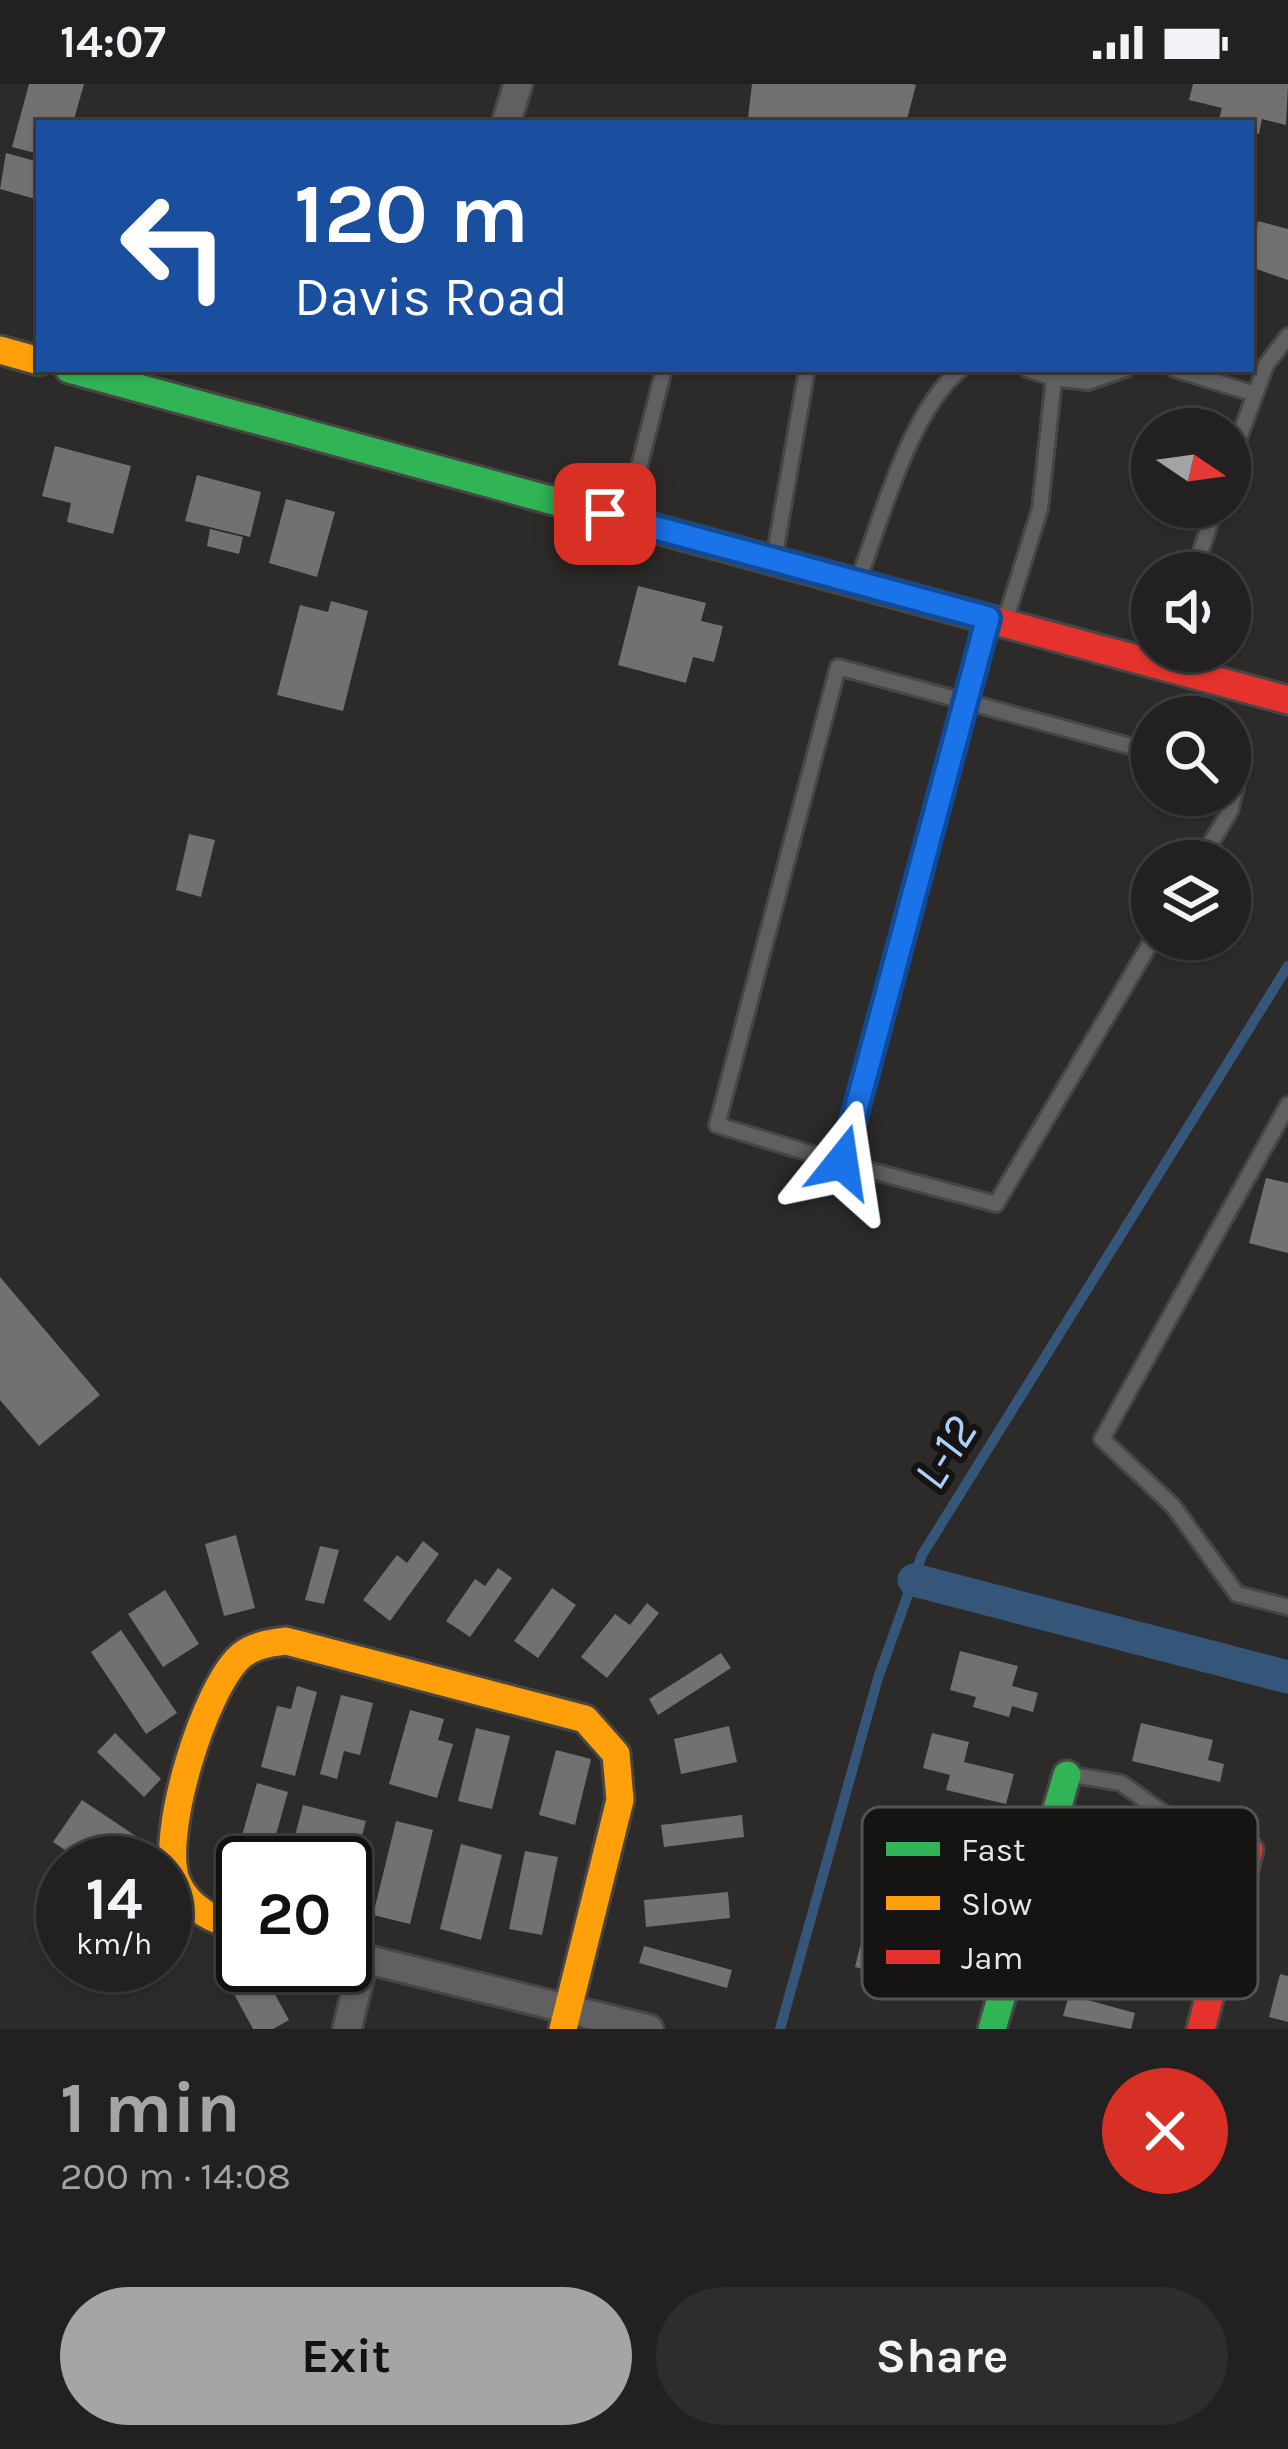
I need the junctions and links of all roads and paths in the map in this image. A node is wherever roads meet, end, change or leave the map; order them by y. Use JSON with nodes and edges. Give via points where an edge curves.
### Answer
{"nodes":[{"id":1,"x":518,"y":84,"type":"edge"},
{"id":2,"x":507,"y":120,"type":"edge"},
{"id":3,"x":1288,"y":336,"type":"edge"},
{"id":4,"x":0,"y":350,"type":"edge"},
{"id":5,"x":36,"y":360,"type":"edge"},
{"id":6,"x":80,"y":372,"type":"edge"},
{"id":7,"x":663,"y":372,"type":"edge"},
{"id":8,"x":806,"y":372,"type":"edge"},
{"id":9,"x":959,"y":372,"type":"edge"},
{"id":10,"x":1036,"y":372,"type":"edge"},
{"id":11,"x":1117,"y":372,"type":"edge"},
{"id":12,"x":1184,"y":372,"type":"edge"},
{"id":13,"x":1054,"y":378,"type":"junction"},
{"id":14,"x":1255,"y":394,"type":"junction"},
{"id":15,"x":1250,"y":408,"type":"edge"},
{"id":16,"x":626,"y":520,"type":"junction"},
{"id":17,"x":774,"y":560,"type":"junction"},
{"id":18,"x":857,"y":582,"type":"junction"},
{"id":19,"x":996,"y":621,"type":"junction"},
{"id":20,"x":1131,"y":651,"type":"edge"},
{"id":21,"x":1205,"y":672,"type":"edge"},
{"id":22,"x":1288,"y":700,"type":"edge"},
{"id":23,"x":965,"y":701,"type":"junction"},
{"id":24,"x":1131,"y":746,"type":"edge"},
{"id":25,"x":1141,"y":960,"type":"edge"},
{"id":26,"x":1288,"y":1105,"type":"edge"},
{"id":27,"x":842,"y":1162,"type":"junction"},
{"id":28,"x":1288,"y":1607,"type":"edge"},
{"id":29,"x":1067,"y":1775,"type":"joint"},
{"id":30,"x":1058,"y":1807,"type":"edge"},
{"id":31,"x":1155,"y":1807,"type":"edge"},
{"id":32,"x":216,"y":1919,"type":"edge"},
{"id":33,"x":372,"y":1962,"type":"edge"},
{"id":34,"x":351,"y":1992,"type":"edge"},
{"id":35,"x":1001,"y":1999,"type":"edge"},
{"id":36,"x":1209,"y":1999,"type":"edge"},
{"id":37,"x":567,"y":2019,"type":"edge"},
{"id":38,"x":347,"y":2029,"type":"edge"},
{"id":39,"x":649,"y":2029,"type":"edge"},
{"id":40,"x":992,"y":2029,"type":"edge"},
{"id":41,"x":1201,"y":2029,"type":"edge"}],
"edges":[{"from":1,"to":2,"type":"street"},
{"from":3,"to":14,"type":"lane"},
{"from":4,"to":5,"type":"street"},
{"from":6,"to":16,"type":"street"},
{"from":7,"to":16,"type":"lane"},
{"from":8,"to":17,"type":"lane"},
{"from":9,"to":18,"type":"lane","via":[[927,410]]},
{"from":10,"to":13,"type":"lane"},
{"from":11,"to":13,"type":"lane","via":[[1088,382]]},
{"from":12,"to":14,"type":"lane"},
{"from":13,"to":19,"type":"lane","via":[[1040,509]]},
{"from":14,"to":15,"type":"lane"},
{"from":16,"to":17,"type":"street"},
{"from":17,"to":18,"type":"street"},
{"from":18,"to":19,"type":"street"},
{"from":19,"to":20,"type":"street"},
{"from":19,"to":23,"type":"lane"},
{"from":21,"to":22,"type":"street"},
{"from":23,"to":24,"type":"lane"},
{"from":23,"to":27,"type":"lane"},
{"from":23,"to":27,"type":"lane","via":[[838,668],[764,944],[717,1125]]},
{"from":25,"to":27,"type":"lane","via":[[996,1204]]},
{"from":26,"to":28,"type":"lane","via":[[1102,1439],[1173,1506],[1238,1594]]},
{"from":29,"to":30,"type":"street"},
{"from":29,"to":31,"type":"lane","via":[[1121,1783]]},
{"from":32,"to":37,"type":"street","via":[[175,1878],[170,1855],[224,1672],[241,1655],[286,1641],[585,1719],[616,1754],[620,1800]]},
{"from":33,"to":37,"type":"street"},
{"from":34,"to":38,"type":"street"},
{"from":35,"to":40,"type":"street"},
{"from":36,"to":41,"type":"street"},
{"from":37,"to":39,"type":"street"}]}
